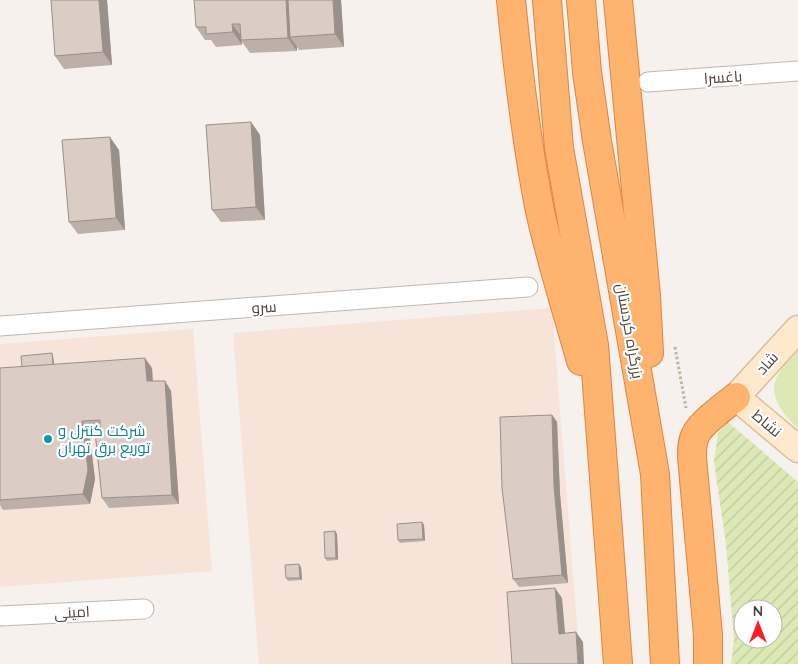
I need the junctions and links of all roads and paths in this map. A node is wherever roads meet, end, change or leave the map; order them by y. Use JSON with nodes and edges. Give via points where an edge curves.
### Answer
{"nodes":[{"id":1,"x":511,"y":0,"type":"edge"},
{"id":2,"x":547,"y":0,"type":"edge"},
{"id":3,"x":581,"y":0,"type":"edge"},
{"id":4,"x":618,"y":0,"type":"edge"},
{"id":5,"x":798,"y":71,"type":"edge"},
{"id":6,"x":648,"y":82,"type":"dead end"},
{"id":7,"x":528,"y":288,"type":"dead end"},
{"id":8,"x":0,"y":326,"type":"edge"},
{"id":9,"x":798,"y":329,"type":"edge"},
{"id":10,"x":736,"y":397,"type":"junction"},
{"id":11,"x":600,"y":425,"type":"junction"},
{"id":12,"x":798,"y":449,"type":"edge"},
{"id":13,"x":655,"y":474,"type":"junction"},
{"id":14,"x":144,"y":609,"type":"dead end"},
{"id":15,"x":0,"y":616,"type":"edge"},
{"id":16,"x":618,"y":664,"type":"edge"},
{"id":17,"x":665,"y":664,"type":"edge"},
{"id":18,"x":708,"y":664,"type":"edge"}],
"edges":[{"from":1,"to":11,"type":"highway","via":[[528,142],[541,212]]},
{"from":2,"to":11,"type":"highway","via":[[559,148],[594,345]]},
{"from":3,"to":13,"type":"highway","name":"بزرگراه کردستان","via":[[597,141]]},
{"from":4,"to":13,"type":"highway","via":[[646,296]]},
{"from":5,"to":6,"type":"street","name":"باغسرا"},
{"from":7,"to":8,"type":"street","name":"سرو"},
{"from":9,"to":10,"type":"main road","name":"شاد"},
{"from":10,"to":12,"type":"main road","name":"نشاط"},
{"from":10,"to":18,"type":"highway","via":[[696,433],[693,443]]},
{"from":11,"to":16,"type":"highway"},
{"from":13,"to":17,"type":"highway","name":"بزرگراه کردستان"},
{"from":14,"to":15,"type":"street","name":"امینی"}]}
